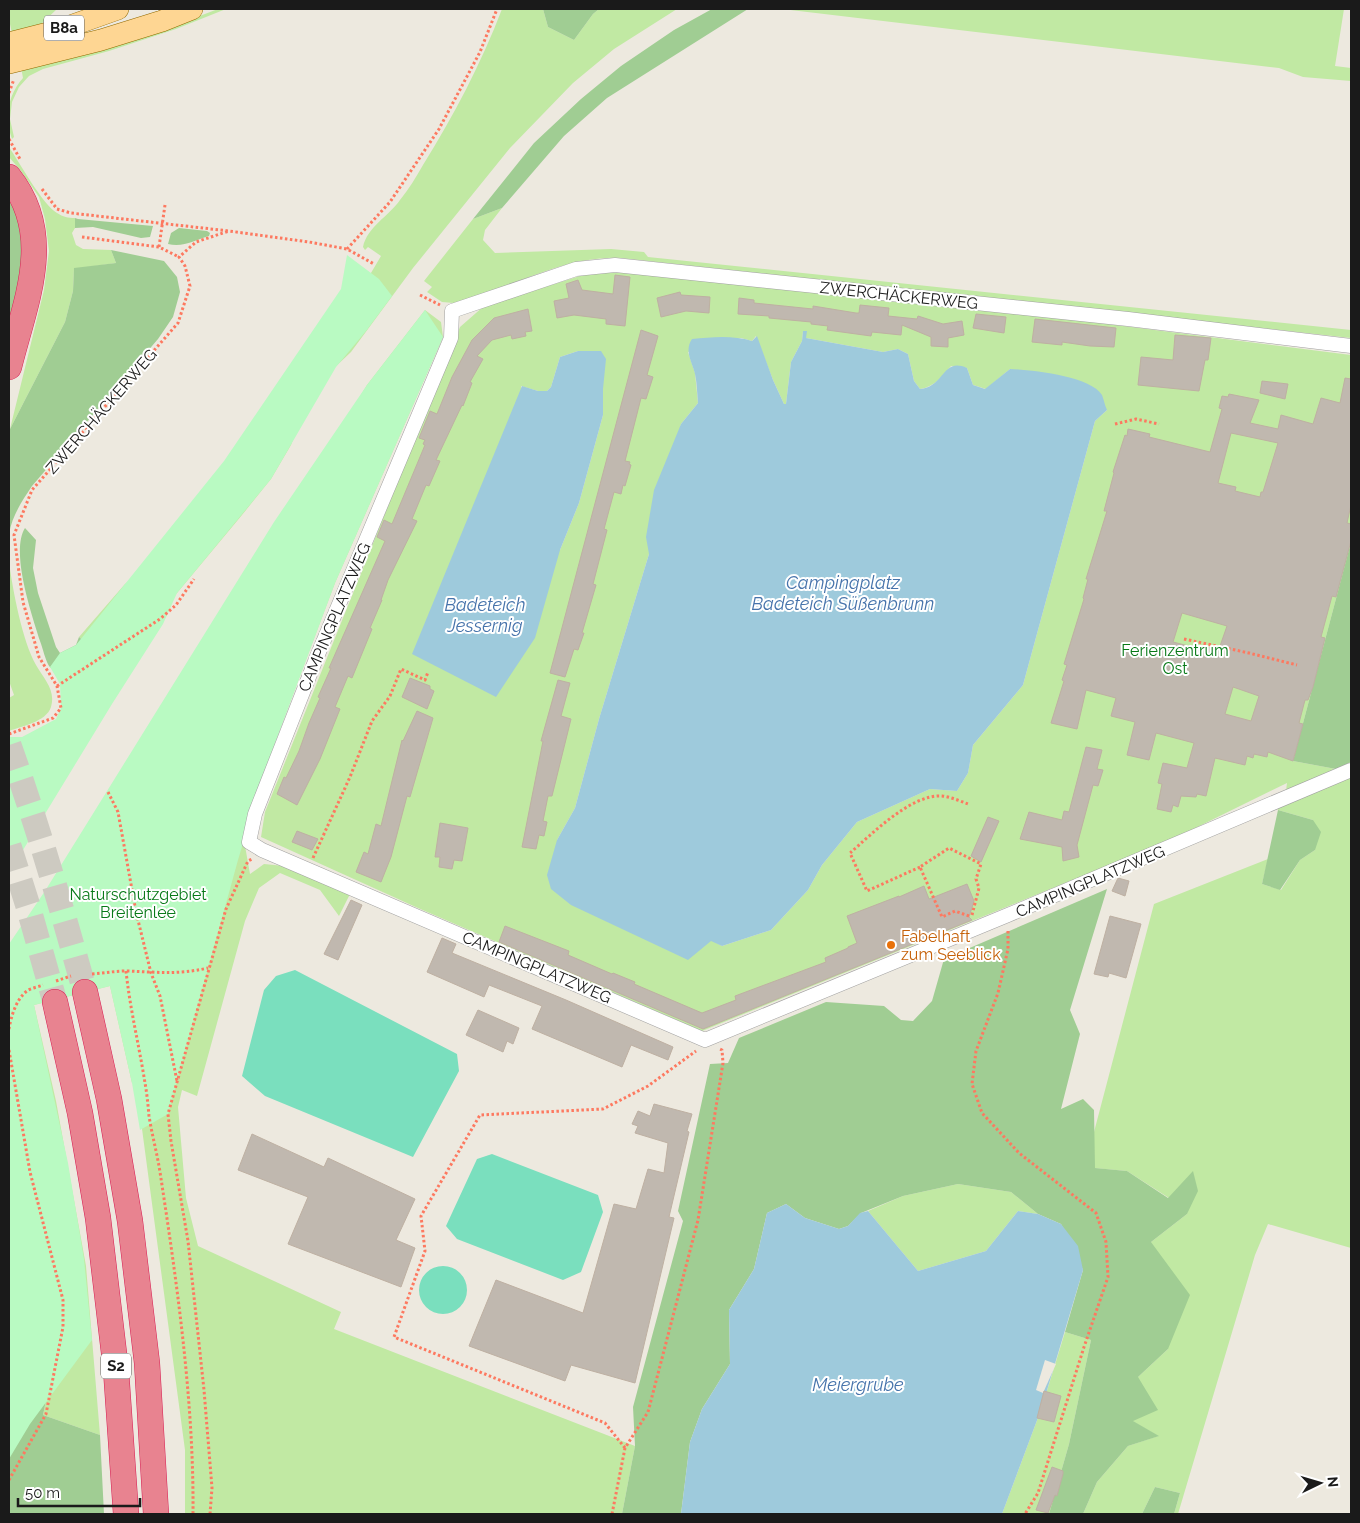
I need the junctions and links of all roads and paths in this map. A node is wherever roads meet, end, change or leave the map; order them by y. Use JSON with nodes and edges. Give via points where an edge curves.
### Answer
{"nodes":[{"id":1,"x":118,"y":9,"type":"edge"},
{"id":2,"x":192,"y":9,"type":"edge"},
{"id":3,"x":498,"y":9,"type":"edge"},
{"id":4,"x":9,"y":43,"type":"edge"},
{"id":5,"x":11,"y":71,"type":"edge"},
{"id":6,"x":9,"y":93,"type":"edge"},
{"id":7,"x":9,"y":139,"type":"edge"},
{"id":8,"x":16,"y":171,"type":"edge"},
{"id":9,"x":40,"y":187,"type":"dead end"},
{"id":10,"x":165,"y":205,"type":"dead end"},
{"id":11,"x":162,"y":223,"type":"junction"},
{"id":12,"x":230,"y":230,"type":"junction"},
{"id":13,"x":82,"y":237,"type":"dead end"},
{"id":14,"x":159,"y":247,"type":"junction"},
{"id":15,"x":347,"y":249,"type":"junction"},
{"id":16,"x":180,"y":257,"type":"junction"},
{"id":17,"x":374,"y":264,"type":"dead end"},
{"id":18,"x":420,"y":295,"type":"dead end"},
{"id":19,"x":452,"y":311,"type":"junction"},
{"id":20,"x":1351,"y":346,"type":"edge"},
{"id":21,"x":9,"y":367,"type":"edge"},
{"id":22,"x":1116,"y":424,"type":"dead end"},
{"id":23,"x":1159,"y":424,"type":"dead end"},
{"id":24,"x":194,"y":579,"type":"dead end"},
{"id":25,"x":1184,"y":639,"type":"dead end"},
{"id":26,"x":1297,"y":665,"type":"dead end"},
{"id":27,"x":428,"y":672,"type":"dead end"},
{"id":28,"x":57,"y":686,"type":"junction"},
{"id":29,"x":9,"y":734,"type":"edge"},
{"id":30,"x":1351,"y":770,"type":"edge"},
{"id":31,"x":108,"y":792,"type":"dead end"},
{"id":32,"x":968,"y":804,"type":"dead end"},
{"id":33,"x":262,"y":850,"type":"junction"},
{"id":34,"x":920,"y":867,"type":"junction"},
{"id":35,"x":308,"y":870,"type":"junction"},
{"id":36,"x":1008,"y":915,"type":"junction"},
{"id":37,"x":971,"y":918,"type":"junction"},
{"id":38,"x":985,"y":925,"type":"junction"},
{"id":39,"x":126,"y":971,"type":"dead end"},
{"id":40,"x":85,"y":992,"type":"tunnel mouth"},
{"id":41,"x":55,"y":1002,"type":"tunnel mouth"},
{"id":42,"x":9,"y":1012,"type":"edge"},
{"id":43,"x":12,"y":1016,"type":"dead end"},
{"id":44,"x":705,"y":1040,"type":"junction"},
{"id":45,"x":9,"y":1050,"type":"edge"},
{"id":46,"x":177,"y":1082,"type":"junction"},
{"id":47,"x":626,"y":1448,"type":"junction"},
{"id":48,"x":9,"y":1480,"type":"edge"},
{"id":49,"x":126,"y":1514,"type":"edge"},
{"id":50,"x":156,"y":1514,"type":"edge"},
{"id":51,"x":193,"y":1514,"type":"edge"},
{"id":52,"x":210,"y":1514,"type":"edge"},
{"id":53,"x":612,"y":1514,"type":"edge"},
{"id":54,"x":1025,"y":1514,"type":"edge"}],
"edges":[{"from":1,"to":4,"type":"main road","number":"B8a","via":[[56,31]]},
{"from":2,"to":5,"type":"main road","number":"B8a"},
{"from":3,"to":15,"type":"path","via":[[480,52],[439,129],[390,202]]},
{"from":5,"to":6,"type":"path"},
{"from":7,"to":8,"type":"path"},
{"from":8,"to":21,"type":"highway","via":[[34,235],[35,251],[30,285]]},
{"from":9,"to":11,"type":"path","via":[[57,209]]},
{"from":10,"to":11,"type":"path"},
{"from":11,"to":12,"type":"path"},
{"from":11,"to":14,"type":"path"},
{"from":12,"to":15,"type":"path"},
{"from":12,"to":16,"type":"path","via":[[196,242]]},
{"from":13,"to":14,"type":"path"},
{"from":14,"to":16,"type":"path"},
{"from":15,"to":17,"type":"path"},
{"from":16,"to":28,"type":"path","name":"ZWERCHÄCKERWEG","via":[[190,286],[178,323],[32,490],[14,535],[23,602],[39,657]]},
{"from":18,"to":19,"type":"path"},
{"from":19,"to":20,"type":"street","name":"ZWERCHÄCKERWEG","via":[[576,270],[615,265]]},
{"from":19,"to":33,"type":"street","name":"CAMPINGPLATZWEG","via":[[451,338],[316,659],[255,814],[250,842]]},
{"from":22,"to":23,"type":"path","via":[[1136,419]]},
{"from":24,"to":28,"type":"path","via":[[176,605],[160,619]]},
{"from":25,"to":26,"type":"path"},
{"from":27,"to":35,"type":"path","via":[[425,680],[401,669],[390,696],[372,721]]},
{"from":28,"to":29,"type":"path","name":"ZWERCHÄCKERWEG","via":[[60,708],[53,718]]},
{"from":30,"to":36,"type":"street","name":"CAMPINGPLATZWEG"},
{"from":31,"to":46,"type":"path","via":[[118,812],[136,912],[160,996]]},
{"from":32,"to":34,"type":"path","via":[[942,796],[904,808],[850,853],[867,891]]},
{"from":33,"to":35,"type":"street","name":"CAMPINGPLATZWEG"},
{"from":33,"to":46,"type":"path","via":[[248,861],[226,908]]},
{"from":34,"to":37,"type":"path","via":[[942,918],[955,911]]},
{"from":34,"to":37,"type":"path","via":[[949,848],[981,864]]},
{"from":35,"to":44,"type":"street","name":"CAMPINGPLATZWEG"},
{"from":36,"to":38,"type":"street","name":"CAMPINGPLATZWEG"},
{"from":36,"to":54,"type":"path","via":[[1008,949],[998,993],[976,1051],[972,1084],[982,1113],[1019,1153],[1096,1213],[1106,1242],[1108,1277],[1038,1493]]},
{"from":37,"to":38,"type":"path"},
{"from":38,"to":44,"type":"street","name":"CAMPINGPLATZWEG"},
{"from":39,"to":51,"type":"path","via":[[160,1171],[184,1348],[194,1481]]},
{"from":40,"to":50,"type":"highway","number":"S2","via":[[109,1099],[130,1221],[147,1364]]},
{"from":41,"to":49,"type":"highway","number":"S2","via":[[80,1113],[98,1218],[116,1370]]},
{"from":42,"to":43,"type":"path"},
{"from":44,"to":47,"type":"path","via":[[722,1050],[723,1063],[698,1220],[648,1412]]},
{"from":44,"to":47,"type":"path","via":[[698,1049],[648,1086],[603,1109],[480,1115],[421,1216],[425,1251],[394,1337],[605,1423]]},
{"from":45,"to":48,"type":"path","via":[[30,1172],[63,1300],[64,1327],[46,1414]]},
{"from":46,"to":52,"type":"path","via":[[168,1114],[188,1241],[200,1353],[212,1488]]},
{"from":47,"to":53,"type":"path"}]}
